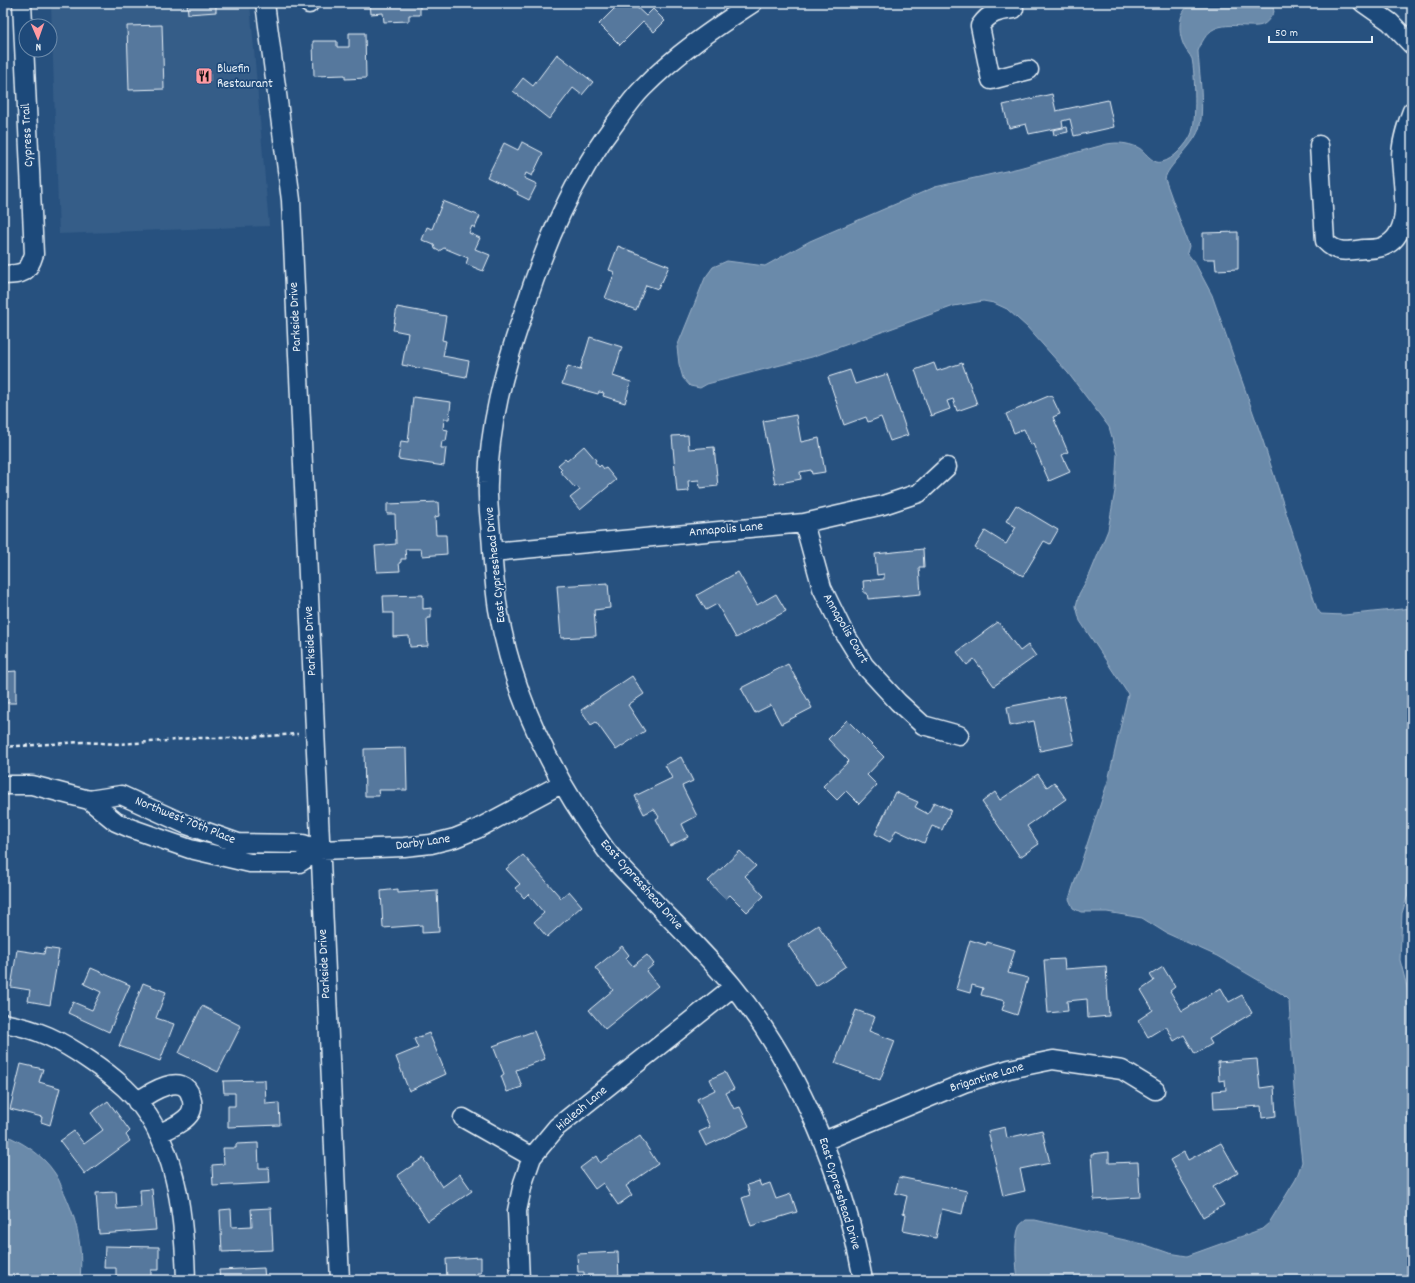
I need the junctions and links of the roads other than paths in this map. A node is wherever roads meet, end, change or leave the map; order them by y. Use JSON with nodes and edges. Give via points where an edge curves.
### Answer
{"nodes":[{"id":1,"x":22,"y":3,"type":"edge"},
{"id":2,"x":264,"y":3,"type":"edge"},
{"id":3,"x":753,"y":3,"type":"edge"},
{"id":4,"x":1363,"y":3,"type":"edge"},
{"id":5,"x":1014,"y":9,"type":"dead end"},
{"id":6,"x":1412,"y":45,"type":"edge"},
{"id":7,"x":1029,"y":70,"type":"dead end"},
{"id":8,"x":1412,"y":111,"type":"edge"},
{"id":9,"x":1320,"y":145,"type":"dead end"},
{"id":10,"x":3,"y":275,"type":"edge"},
{"id":11,"x":946,"y":467,"type":"dead end"},
{"id":12,"x":804,"y":523,"type":"junction"},
{"id":13,"x":492,"y":552,"type":"junction"},
{"id":14,"x":959,"y":735,"type":"dead end"},
{"id":15,"x":561,"y":784,"type":"junction"},
{"id":16,"x":3,"y":785,"type":"edge"},
{"id":17,"x":89,"y":800,"type":"junction"},
{"id":18,"x":141,"y":804,"type":"junction"},
{"id":19,"x":182,"y":823,"type":"junction"},
{"id":20,"x":130,"y":828,"type":"junction"},
{"id":21,"x":175,"y":844,"type":"junction"},
{"id":22,"x":320,"y":850,"type":"junction"},
{"id":23,"x":733,"y":987,"type":"junction"},
{"id":24,"x":3,"y":1023,"type":"edge"},
{"id":25,"x":1155,"y":1090,"type":"dead end"},
{"id":26,"x":142,"y":1108,"type":"junction"},
{"id":27,"x":463,"y":1118,"type":"dead end"},
{"id":28,"x":158,"y":1134,"type":"junction"},
{"id":29,"x":824,"y":1141,"type":"junction"},
{"id":30,"x":532,"y":1158,"type":"junction"},
{"id":31,"x":186,"y":1280,"type":"edge"},
{"id":32,"x":340,"y":1280,"type":"edge"},
{"id":33,"x":520,"y":1280,"type":"edge"},
{"id":34,"x":863,"y":1280,"type":"edge"}],
"edges":[{"from":1,"to":10,"type":"street","name":"Cypress Trail","via":[[34,254],[30,267],[20,274]]},
{"from":2,"to":22,"type":"street","name":"Parkside Drive","via":[[291,200]]},
{"from":3,"to":13,"type":"street","name":"East Cypresshead Drive","via":[[677,56],[639,92],[605,136],[579,179],[550,238],[527,298],[508,360],[494,421],[488,484]]},
{"from":4,"to":6,"type":"street","via":[[1390,22]]},
{"from":5,"to":7,"type":"street","via":[[1002,10],[987,16],[980,26],[991,80]]},
{"from":8,"to":9,"type":"street","via":[[1403,134],[1401,158],[1408,215],[1402,233],[1394,242],[1382,248],[1343,251],[1332,249],[1325,241]]},
{"from":11,"to":12,"type":"street","name":"Annapolis Lane","via":[[919,493],[883,505]]},
{"from":12,"to":13,"type":"street","name":"Annapolis Lane"},
{"from":12,"to":14,"type":"street","name":"Annapolis Court","via":[[822,588],[842,629],[864,665],[923,725]]},
{"from":13,"to":15,"type":"street","name":"East Cypresshead Drive","via":[[497,607],[512,670],[536,733]]},
{"from":15,"to":22,"type":"street","name":"Darby Lane","via":[[456,838],[404,847]]},
{"from":15,"to":23,"type":"street","name":"East Cypresshead Drive","via":[[607,852]]},
{"from":16,"to":17,"type":"street","name":"Northwest 70th Place","via":[[32,785]]},
{"from":17,"to":18,"type":"street","name":"Northwest 70th Place","via":[[120,795]]},
{"from":17,"to":20,"type":"street","name":"Northwest 70th Place","via":[[116,822]]},
{"from":18,"to":19,"type":"street","name":"Northwest 70th Place"},
{"from":18,"to":20,"type":"street"},
{"from":19,"to":21,"type":"street"},
{"from":19,"to":22,"type":"street","name":"Northwest 70th Place","via":[[238,843],[304,844]]},
{"from":20,"to":21,"type":"street","name":"Northwest 70th Place"},
{"from":21,"to":22,"type":"street","name":"Northwest 70th Place","via":[[250,862],[299,863]]},
{"from":22,"to":32,"type":"street","name":"Parkside Drive"},
{"from":23,"to":29,"type":"street","name":"East Cypresshead Drive","via":[[768,1035]]},
{"from":23,"to":30,"type":"street","name":"Hialeah Lane","via":[[557,1127]]},
{"from":24,"to":26,"type":"street","via":[[22,1026],[62,1041],[126,1088]]},
{"from":25,"to":29,"type":"street","name":"Brigantine Lane","via":[[1122,1070],[1053,1060],[1009,1068],[964,1083]]},
{"from":26,"to":28,"type":"street"},
{"from":26,"to":28,"type":"street","via":[[165,1085],[177,1085],[190,1093],[192,1108],[189,1114],[182,1121]]},
{"from":27,"to":30,"type":"street"},
{"from":28,"to":31,"type":"street","via":[[179,1190],[185,1238]]},
{"from":29,"to":34,"type":"street","name":"East Cypresshead Drive","via":[[842,1195]]},
{"from":30,"to":33,"type":"street","name":"Hialeah Lane","via":[[517,1211]]}]}
